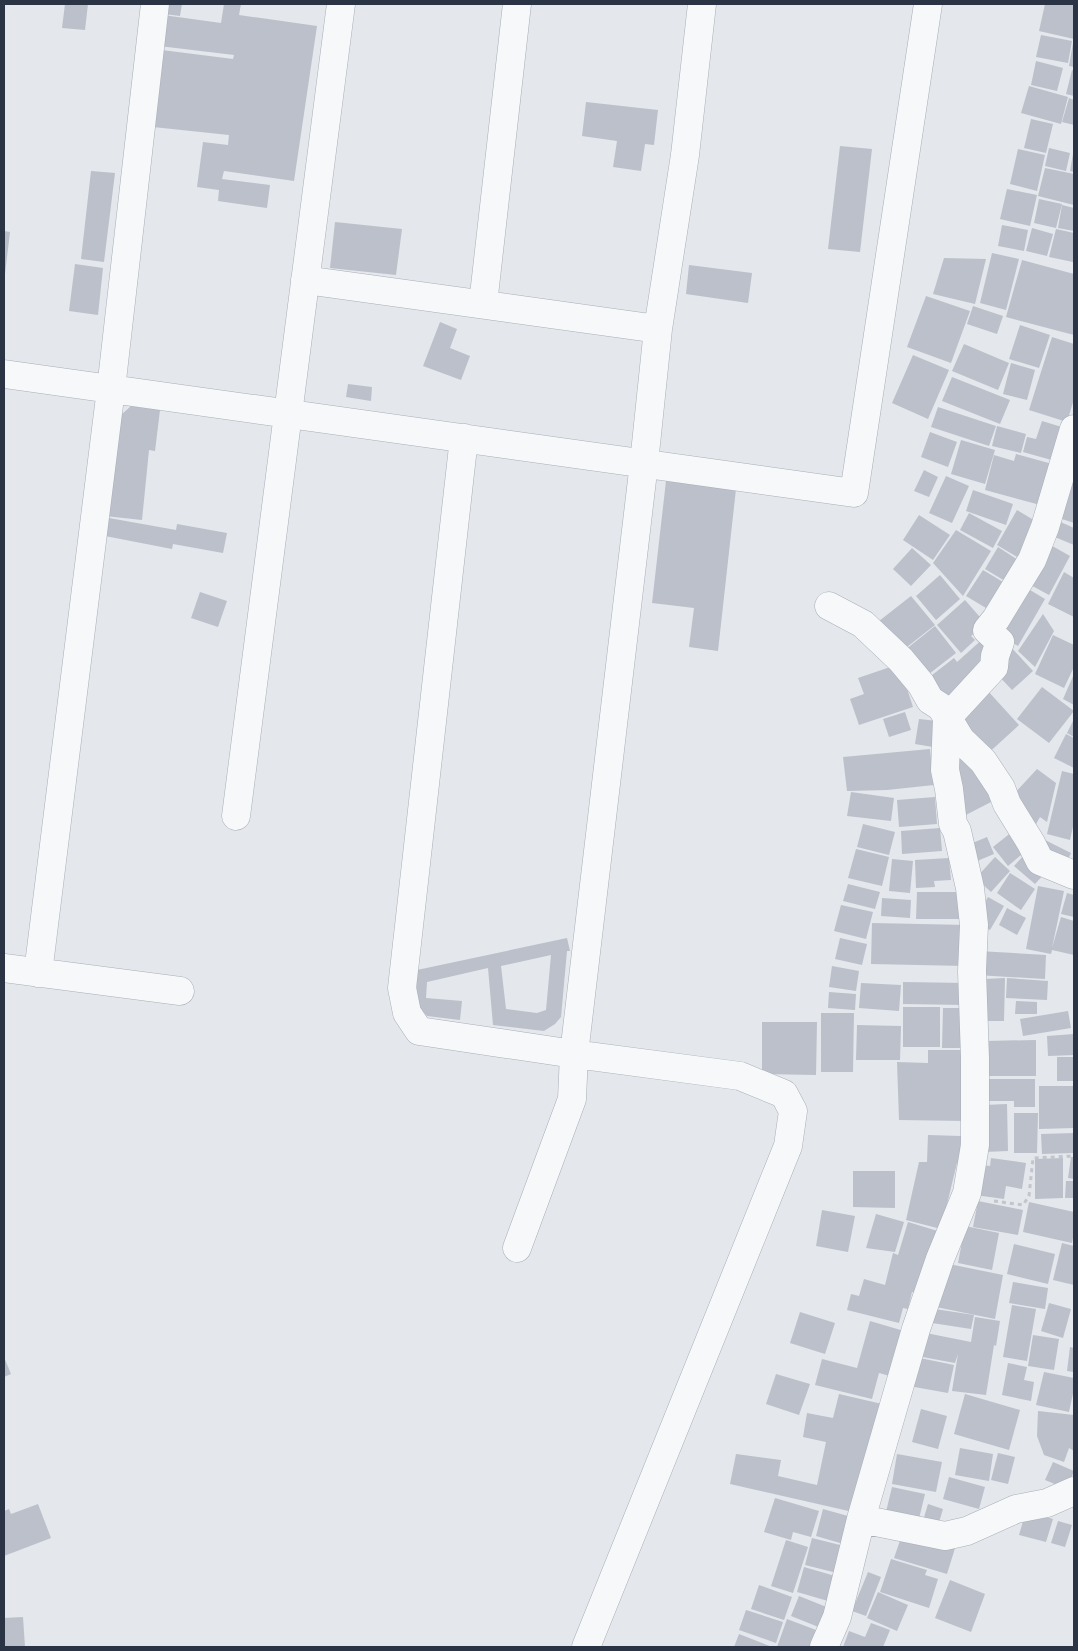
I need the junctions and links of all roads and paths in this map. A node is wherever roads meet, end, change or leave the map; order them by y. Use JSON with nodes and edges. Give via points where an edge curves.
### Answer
{"nodes":[{"id":1,"x":155,"y":4,"type":"edge"},
{"id":2,"x":341,"y":4,"type":"edge"},
{"id":3,"x":516,"y":4,"type":"edge"},
{"id":4,"x":702,"y":4,"type":"edge"},
{"id":5,"x":928,"y":4,"type":"edge"},
{"id":6,"x":305,"y":280,"type":"junction"},
{"id":7,"x":483,"y":304,"type":"junction"},
{"id":8,"x":658,"y":328,"type":"junction"},
{"id":9,"x":4,"y":374,"type":"edge"},
{"id":10,"x":111,"y":389,"type":"junction"},
{"id":11,"x":288,"y":413,"type":"junction"},
{"id":12,"x":1074,"y":429,"type":"edge"},
{"id":13,"x":464,"y":438,"type":"junction"},
{"id":14,"x":644,"y":463,"type":"junction"},
{"id":15,"x":829,"y":606,"type":"dead end"},
{"id":16,"x":947,"y":718,"type":"junction"},
{"id":17,"x":236,"y":816,"type":"dead end"},
{"id":18,"x":1074,"y":875,"type":"edge"},
{"id":19,"x":4,"y":968,"type":"edge"},
{"id":20,"x":38,"y":973,"type":"junction"},
{"id":21,"x":180,"y":991,"type":"dead end"},
{"id":22,"x":574,"y":1054,"type":"junction"},
{"id":23,"x":1074,"y":1156,"type":"edge"},
{"id":24,"x":967,"y":1193,"type":"junction"},
{"id":25,"x":517,"y":1248,"type":"dead end"},
{"id":26,"x":1074,"y":1491,"type":"edge"},
{"id":27,"x":861,"y":1519,"type":"junction"},
{"id":28,"x":586,"y":1647,"type":"edge"},
{"id":29,"x":824,"y":1647,"type":"edge"}],
"edges":[{"from":1,"to":10,"type":"street"},
{"from":2,"to":6,"type":"street"},
{"from":3,"to":7,"type":"street"},
{"from":4,"to":8,"type":"street","via":[[686,154]]},
{"from":5,"to":14,"type":"street","via":[[854,492]]},
{"from":6,"to":7,"type":"street"},
{"from":6,"to":11,"type":"street"},
{"from":7,"to":8,"type":"street"},
{"from":8,"to":14,"type":"street"},
{"from":9,"to":10,"type":"street"},
{"from":10,"to":11,"type":"street"},
{"from":10,"to":20,"type":"street"},
{"from":11,"to":13,"type":"street"},
{"from":11,"to":17,"type":"street"},
{"from":12,"to":16,"type":"street","via":[[1032,560],[987,630],[1000,642],[994,666]]},
{"from":13,"to":14,"type":"street"},
{"from":13,"to":22,"type":"street","via":[[404,996],[407,1012],[419,1031]]},
{"from":14,"to":22,"type":"street"},
{"from":15,"to":16,"type":"street","via":[[872,632],[901,660]]},
{"from":16,"to":18,"type":"street","via":[[1001,788],[1040,861]]},
{"from":16,"to":24,"type":"street","via":[[945,770],[953,824],[970,888],[974,925],[975,1145]]},
{"from":19,"to":20,"type":"street"},
{"from":20,"to":21,"type":"street"},
{"from":22,"to":25,"type":"street","via":[[572,1098]]},
{"from":22,"to":28,"type":"street","via":[[740,1076],[784,1094],[793,1112],[788,1146]]},
{"from":23,"to":24,"type":"path","via":[[1033,1158],[1029,1196],[1024,1205],[975,1199]]},
{"from":24,"to":27,"type":"street","via":[[916,1329]]},
{"from":26,"to":27,"type":"street","via":[[1047,1503],[1016,1509],[967,1532],[945,1536]]},
{"from":27,"to":29,"type":"street","via":[[837,1617]]}]}
